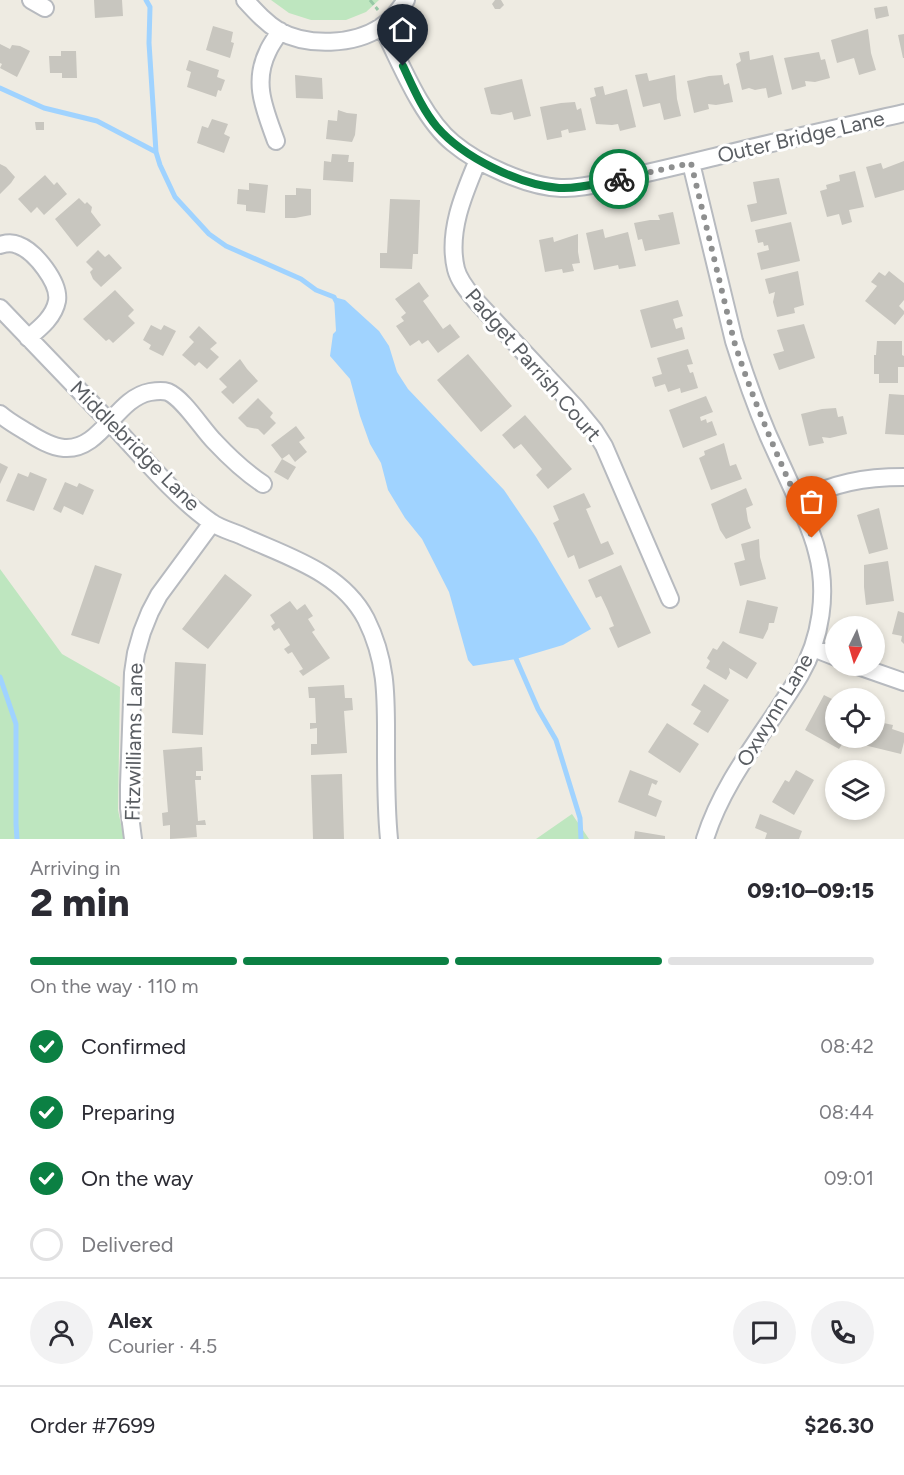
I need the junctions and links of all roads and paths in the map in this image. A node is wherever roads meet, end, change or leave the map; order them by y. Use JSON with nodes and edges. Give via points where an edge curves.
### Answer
{"nodes":[{"id":1,"x":245,"y":0,"type":"edge"},
{"id":2,"x":406,"y":0,"type":"edge"},
{"id":3,"x":382,"y":26,"type":"junction"},
{"id":4,"x":280,"y":31,"type":"junction"},
{"id":5,"x":904,"y":113,"type":"edge"},
{"id":6,"x":276,"y":141,"type":"dead end"},
{"id":7,"x":478,"y":160,"type":"junction"},
{"id":8,"x":691,"y":163,"type":"junction"},
{"id":9,"x":0,"y":245,"type":"edge"},
{"id":10,"x":0,"y":308,"type":"edge"},
{"id":11,"x":28,"y":338,"type":"junction"},
{"id":12,"x":0,"y":414,"type":"edge"},
{"id":13,"x":110,"y":422,"type":"junction"},
{"id":14,"x":904,"y":477,"type":"edge"},
{"id":15,"x":263,"y":484,"type":"dead end"},
{"id":16,"x":797,"y":501,"type":"junction"},
{"id":17,"x":212,"y":523,"type":"junction"},
{"id":18,"x":670,"y":599,"type":"dead end"},
{"id":19,"x":813,"y":648,"type":"junction"},
{"id":20,"x":825,"y":653,"type":"edge"},
{"id":21,"x":885,"y":675,"type":"edge"},
{"id":22,"x":904,"y":681,"type":"edge"},
{"id":23,"x":133,"y":839,"type":"edge"},
{"id":24,"x":389,"y":839,"type":"edge"},
{"id":25,"x":705,"y":839,"type":"edge"}],
"edges":[{"from":1,"to":4,"type":"street"},
{"from":2,"to":3,"type":"street"},
{"from":3,"to":4,"type":"street","via":[[370,34],[344,41],[322,42]]},
{"from":3,"to":7,"type":"street","name":"Outer Bridge Lane","via":[[436,126]]},
{"from":4,"to":6,"type":"street","via":[[262,66],[260,84]]},
{"from":5,"to":8,"type":"street","name":"Outer Bridge Lane"},
{"from":7,"to":8,"type":"street","name":"Outer Bridge Lane","via":[[537,185],[560,188],[583,187]]},
{"from":7,"to":18,"type":"street","name":"Padget Parrish Court","via":[[456,224],[456,270],[476,301],[594,430]]},
{"from":8,"to":16,"type":"street","name":"Oxwynn Lane","via":[[734,341]]},
{"from":9,"to":11,"type":"street","via":[[15,244],[30,252],[56,289],[54,310]]},
{"from":10,"to":11,"type":"street","name":"Middlebridge Lane"},
{"from":11,"to":13,"type":"street","name":"Middlebridge Lane"},
{"from":12,"to":13,"type":"street","via":[[36,438],[66,448],[87,442]]},
{"from":13,"to":15,"type":"street","via":[[144,393],[166,392],[177,398],[242,470]]},
{"from":13,"to":17,"type":"street","name":"Middlebridge Lane"},
{"from":14,"to":16,"type":"street","via":[[850,481]]},
{"from":16,"to":19,"type":"street","name":"Oxwynn Lane","via":[[820,566],[821,609]]},
{"from":17,"to":23,"type":"street","name":"Fitzwilliams Lane","via":[[159,595],[136,653],[129,785]]},
{"from":17,"to":24,"type":"street","name":"Middlebridge Lane","via":[[322,573],[346,593],[365,618],[375,640],[386,687]]},
{"from":19,"to":20,"type":"street"},
{"from":19,"to":25,"type":"street","name":"Oxwynn Lane","via":[[716,807]]},
{"from":21,"to":22,"type":"street"}]}
